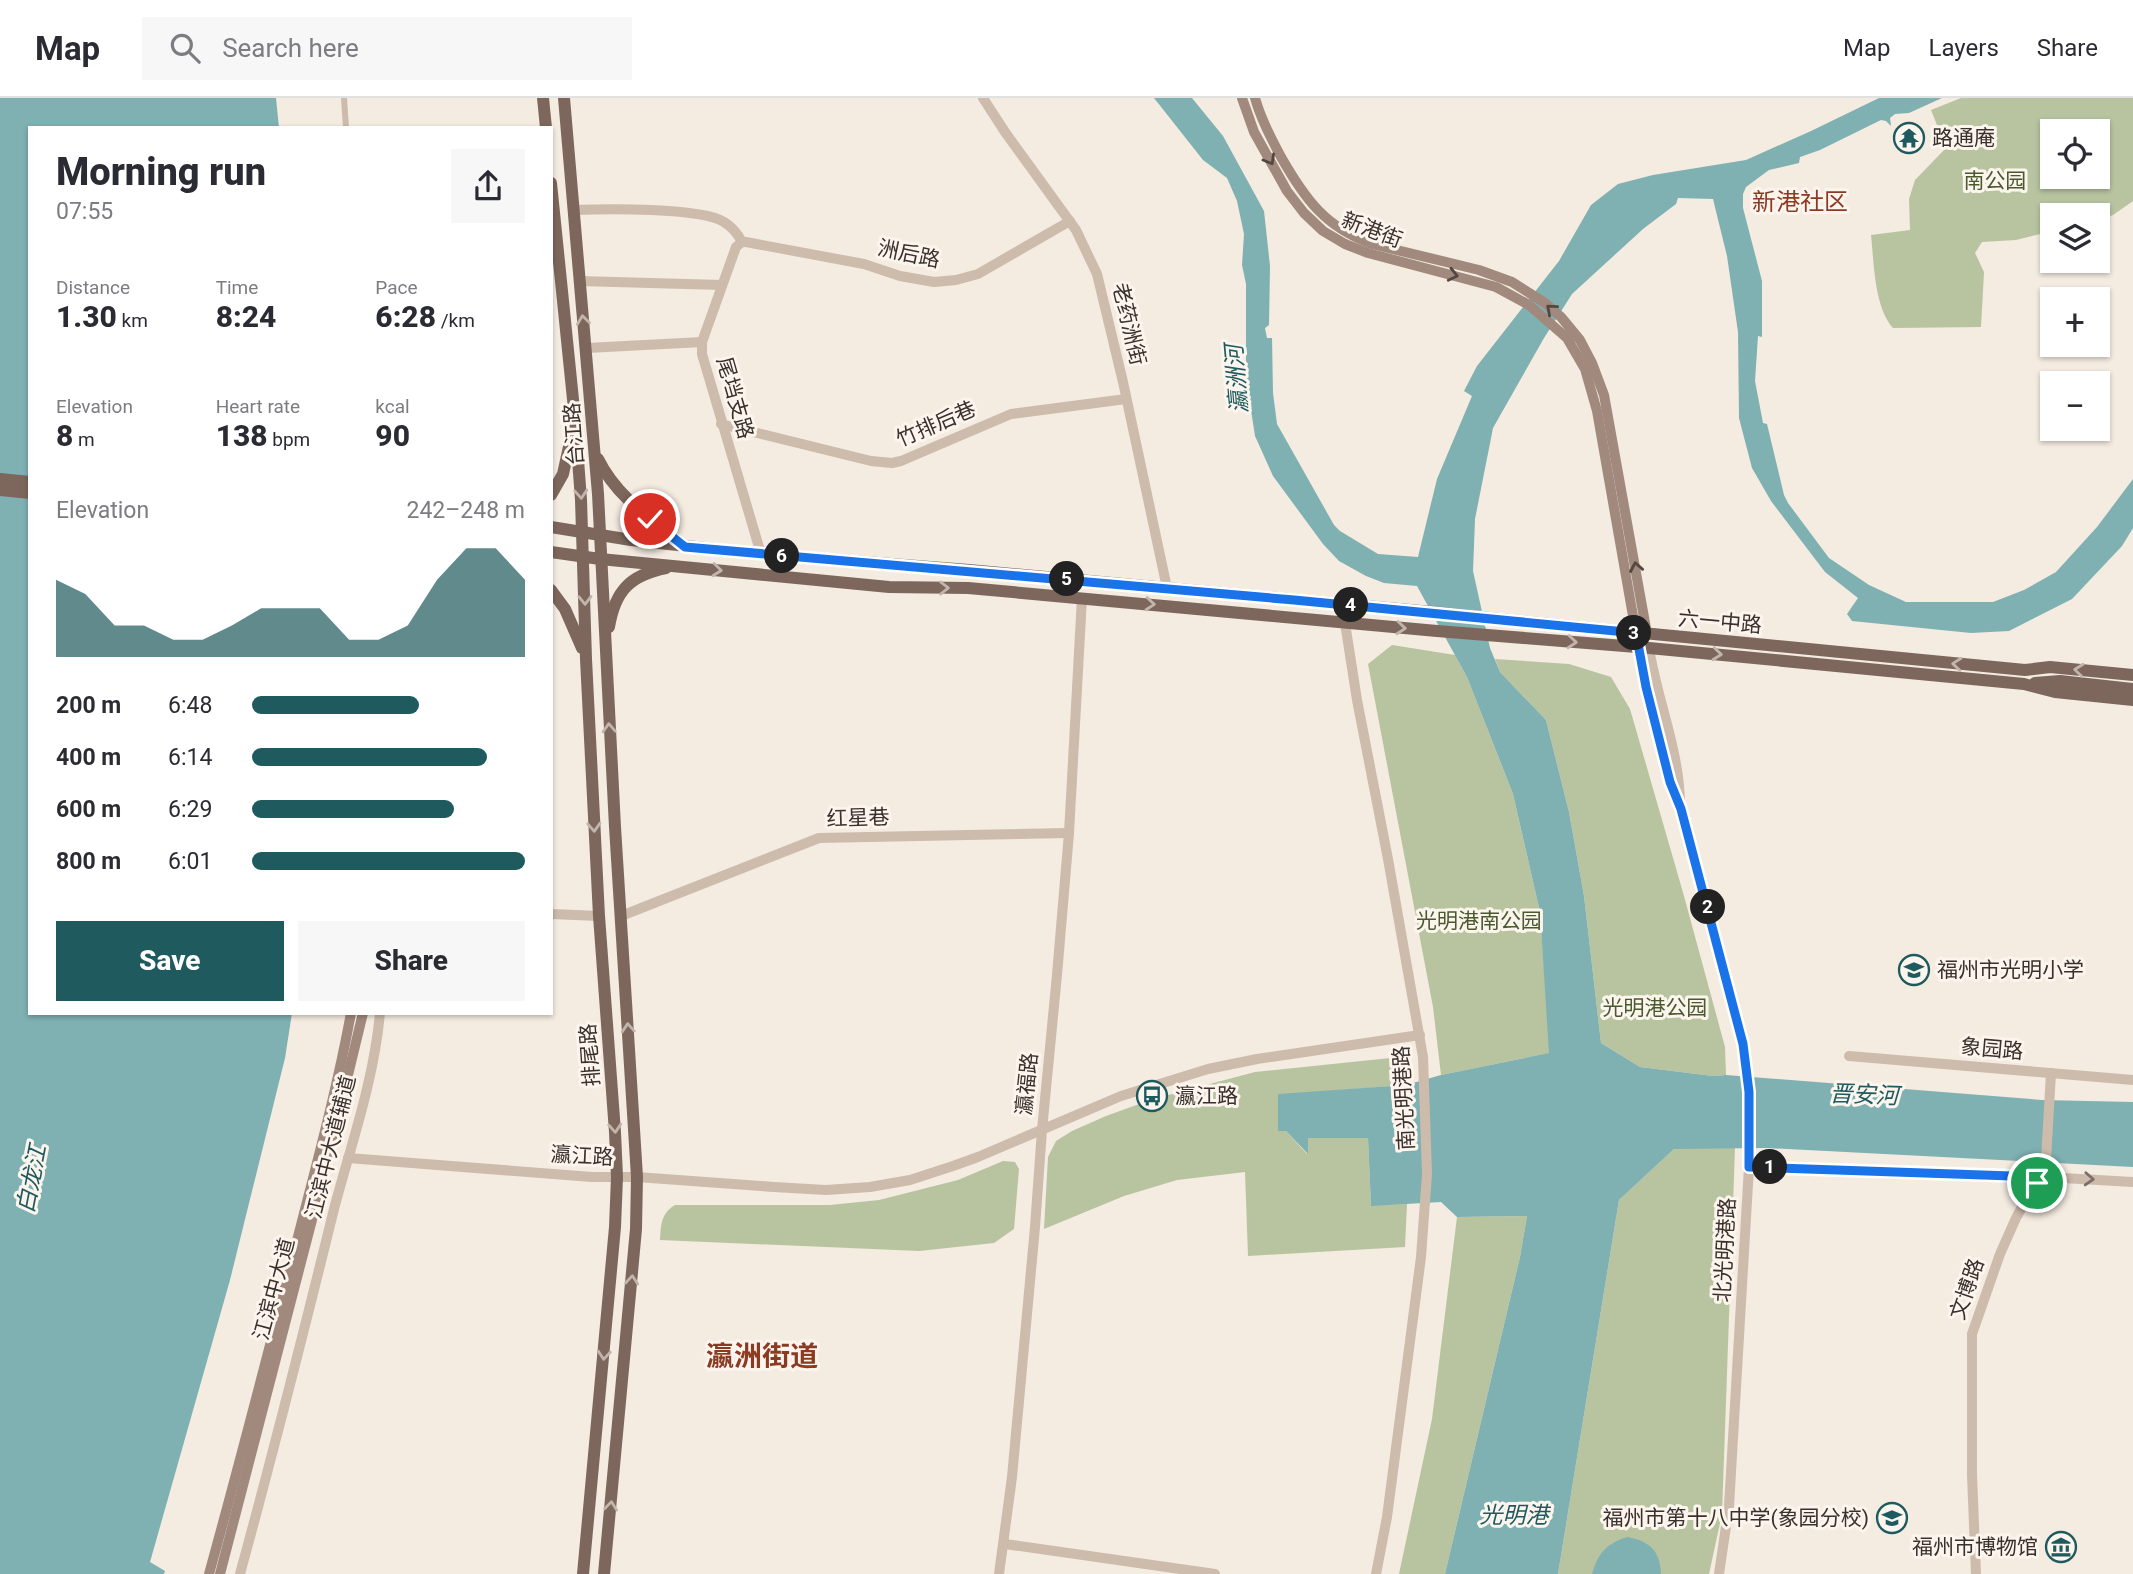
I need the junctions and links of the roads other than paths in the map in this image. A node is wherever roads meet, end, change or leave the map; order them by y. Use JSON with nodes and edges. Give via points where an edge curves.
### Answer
{"nodes":[{"id":1,"x":345,"y":98,"type":"edge"},
{"id":2,"x":543,"y":98,"type":"edge"},
{"id":3,"x":564,"y":98,"type":"edge"},
{"id":4,"x":983,"y":98,"type":"edge"},
{"id":5,"x":1242,"y":98,"type":"edge"},
{"id":6,"x":1255,"y":98,"type":"edge"},
{"id":7,"x":346,"y":126,"type":"edge"},
{"id":8,"x":546,"y":126,"type":"edge"},
{"id":9,"x":573,"y":210,"type":"junction"},
{"id":10,"x":1070,"y":221,"type":"junction"},
{"id":11,"x":553,"y":226,"type":"edge"},
{"id":12,"x":742,"y":242,"type":"junction"},
{"id":13,"x":555,"y":268,"type":"edge"},
{"id":14,"x":579,"y":281,"type":"junction"},
{"id":15,"x":722,"y":285,"type":"junction"},
{"id":16,"x":1522,"y":294,"type":"junction"},
{"id":17,"x":702,"y":342,"type":"junction"},
{"id":18,"x":587,"y":348,"type":"junction"},
{"id":19,"x":1126,"y":399,"type":"junction"},
{"id":20,"x":575,"y":419,"type":"junction"},
{"id":21,"x":721,"y":424,"type":"junction"},
{"id":22,"x":594,"y":444,"type":"junction"},
{"id":23,"x":0,"y":479,"type":"edge"},
{"id":24,"x":28,"y":482,"type":"edge"},
{"id":25,"x":0,"y":490,"type":"edge"},
{"id":26,"x":553,"y":492,"type":"edge"},
{"id":27,"x":28,"y":494,"type":"edge"},
{"id":28,"x":553,"y":527,"type":"edge"},
{"id":29,"x":583,"y":532,"type":"junction"},
{"id":30,"x":600,"y":535,"type":"junction"},
{"id":31,"x":685,"y":547,"type":"junction"},
{"id":32,"x":553,"y":552,"type":"edge"},
{"id":33,"x":761,"y":554,"type":"junction"},
{"id":34,"x":584,"y":557,"type":"junction"},
{"id":35,"x":600,"y":559,"type":"junction"},
{"id":36,"x":681,"y":566,"type":"junction"},
{"id":37,"x":1167,"y":588,"type":"junction"},
{"id":38,"x":553,"y":593,"type":"edge"},
{"id":39,"x":1082,"y":598,"type":"junction"},
{"id":40,"x":1345,"y":622,"type":"junction"},
{"id":41,"x":1641,"y":634,"type":"junction"},
{"id":42,"x":1643,"y":648,"type":"junction"},
{"id":43,"x":586,"y":659,"type":"junction"},
{"id":44,"x":606,"y":659,"type":"junction"},
{"id":45,"x":2025,"y":670,"type":"junction"},
{"id":46,"x":2133,"y":675,"type":"edge"},
{"id":47,"x":2060,"y":681,"type":"junction"},
{"id":48,"x":2024,"y":684,"type":"junction"},
{"id":49,"x":2133,"y":689,"type":"edge"},
{"id":50,"x":2133,"y":699,"type":"edge"},
{"id":51,"x":1069,"y":833,"type":"junction"},
{"id":52,"x":553,"y":914,"type":"edge"},
{"id":53,"x":599,"y":916,"type":"junction"},
{"id":54,"x":621,"y":916,"type":"junction"},
{"id":55,"x":351,"y":1015,"type":"edge"},
{"id":56,"x":363,"y":1015,"type":"edge"},
{"id":57,"x":380,"y":1015,"type":"edge"},
{"id":58,"x":1420,"y":1035,"type":"junction"},
{"id":59,"x":1849,"y":1056,"type":"dead end"},
{"id":60,"x":2052,"y":1073,"type":"junction"},
{"id":61,"x":2133,"y":1080,"type":"edge"},
{"id":62,"x":1042,"y":1130,"type":"junction"},
{"id":63,"x":348,"y":1158,"type":"junction"},
{"id":64,"x":1749,"y":1167,"type":"junction"},
{"id":65,"x":617,"y":1177,"type":"junction"},
{"id":66,"x":637,"y":1177,"type":"junction"},
{"id":67,"x":2045,"y":1177,"type":"junction"},
{"id":68,"x":2133,"y":1182,"type":"edge"},
{"id":69,"x":1004,"y":1544,"type":"junction"},
{"id":70,"x":209,"y":1574,"type":"edge"},
{"id":71,"x":220,"y":1574,"type":"edge"},
{"id":72,"x":240,"y":1574,"type":"edge"},
{"id":73,"x":583,"y":1574,"type":"edge"},
{"id":74,"x":604,"y":1574,"type":"edge"},
{"id":75,"x":999,"y":1574,"type":"edge"},
{"id":76,"x":1215,"y":1574,"type":"edge"},
{"id":77,"x":1376,"y":1574,"type":"edge"},
{"id":78,"x":1719,"y":1574,"type":"edge"},
{"id":79,"x":1976,"y":1574,"type":"edge"}],
"edges":[{"from":1,"to":7,"type":"street"},
{"from":2,"to":8,"type":"main road"},
{"from":3,"to":9,"type":"main road","name":"台江路"},
{"from":4,"to":10,"type":"street","name":"老药洲街"},
{"from":5,"to":16,"type":"main road","name":"新港街","one_way":true,"via":[[1254,132],[1287,191],[1323,231],[1360,250]]},
{"from":6,"to":16,"type":"main road","name":"新港街","via":[[1296,184],[1332,223],[1372,244],[1491,274]]},
{"from":9,"to":12,"type":"street","via":[[709,216],[725,222]]},
{"from":9,"to":14,"type":"main road","name":"台江路"},
{"from":10,"to":12,"type":"street","name":"洲后路","via":[[978,274],[944,282]]},
{"from":10,"to":19,"type":"street","name":"老药洲街","via":[[1100,285]]},
{"from":11,"to":13,"type":"main road","name":"台江路"},
{"from":12,"to":15,"type":"street","name":"尾垱支路","via":[[733,253]]},
{"from":13,"to":20,"type":"main road","name":"台江路"},
{"from":14,"to":15,"type":"street"},
{"from":18,"to":14,"type":"main road","name":"台江路","one_way":true},
{"from":15,"to":17,"type":"street","name":"尾垱支路"},
{"from":16,"to":41,"type":"main road","via":[[1589,356],[1604,395]]},
{"from":17,"to":18,"type":"street"},
{"from":17,"to":21,"type":"street","name":"尾垱支路"},
{"from":18,"to":22,"type":"main road","name":"台江路"},
{"from":19,"to":21,"type":"street","name":"竹排后巷","via":[[1011,414],[891,463]]},
{"from":19,"to":37,"type":"street","name":"老药洲街"},
{"from":20,"to":26,"type":"main road","via":[[563,474]]},
{"from":20,"to":29,"type":"main road","name":"台江路","one_way":true},
{"from":21,"to":33,"type":"street","name":"尾垱支路"},
{"from":22,"to":30,"type":"main road","name":"台江路"},
{"from":22,"to":31,"type":"main road","via":[[604,472],[621,493]]},
{"from":23,"to":24,"type":"main road"},
{"from":25,"to":27,"type":"main road"},
{"from":28,"to":29,"type":"main road","name":"六一中路"},
{"from":29,"to":30,"type":"main road","name":"六一中路"},
{"from":29,"to":34,"type":"main road","name":"排尾路"},
{"from":30,"to":31,"type":"main road","name":"六一中路"},
{"from":30,"to":35,"type":"main road","name":"台江路"},
{"from":31,"to":33,"type":"main road","name":"六一中路"},
{"from":32,"to":34,"type":"main road","name":"六一中路"},
{"from":33,"to":37,"type":"main road","name":"六一中路"},
{"from":34,"to":35,"type":"main road","name":"六一中路"},
{"from":34,"to":43,"type":"main road","name":"排尾路","one_way":true},
{"from":35,"to":36,"type":"main road","name":"六一中路"},
{"from":35,"to":44,"type":"main road","name":"排尾路"},
{"from":36,"to":39,"type":"main road","name":"六一中路","one_way":true,"via":[[889,587]]},
{"from":36,"to":44,"type":"main road","via":[[642,575],[619,594],[612,610]]},
{"from":37,"to":41,"type":"main road","name":"六一中路","bridge":true},
{"from":38,"to":43,"type":"main road","via":[[565,608]]},
{"from":39,"to":40,"type":"main road","name":"六一中路","one_way":true},
{"from":39,"to":51,"type":"street","name":"瀛福路"},
{"from":40,"to":42,"type":"main road","name":"六一中路","one_way":true},
{"from":40,"to":58,"type":"street","name":"南光明港路"},
{"from":41,"to":42,"type":"main road","name":"北光明港路"},
{"from":45,"to":41,"type":"main road","name":"六一中路","one_way":true},
{"from":42,"to":48,"type":"main road","name":"六一中路","one_way":true},
{"from":42,"to":64,"type":"street","name":"北光明港路","via":[[1680,779],[1681,809],[1748,1069]]},
{"from":43,"to":53,"type":"main road","name":"排尾路","one_way":true},
{"from":54,"to":44,"type":"main road","name":"排尾路","one_way":true},
{"from":46,"to":45,"type":"main road","name":"六一中路","one_way":true,"via":[[2050,667]]},
{"from":45,"to":47,"type":"main road"},
{"from":47,"to":48,"type":"main road"},
{"from":47,"to":49,"type":"main road"},
{"from":48,"to":50,"type":"main road","name":"六一中路","via":[[2055,692]]},
{"from":51,"to":54,"type":"street","name":"红星巷","via":[[819,838]]},
{"from":51,"to":62,"type":"street","name":"瀛福路"},
{"from":52,"to":53,"type":"street"},
{"from":53,"to":65,"type":"main road","name":"排尾路","one_way":true},
{"from":66,"to":54,"type":"main road","name":"排尾路","one_way":true},
{"from":55,"to":70,"type":"main road","name":"江滨中大道","via":[[313,1179]]},
{"from":56,"to":71,"type":"main road","name":"江滨中大道"},
{"from":57,"to":63,"type":"street","name":"江滨中大道辅道"},
{"from":58,"to":62,"type":"street","name":"瀛江路","via":[[1208,1069],[1121,1096]]},
{"from":58,"to":77,"type":"street","name":"南光明港路","via":[[1427,1150],[1425,1218]]},
{"from":59,"to":60,"type":"street","name":"象园路"},
{"from":60,"to":61,"type":"street","name":"象园路"},
{"from":60,"to":67,"type":"street"},
{"from":62,"to":66,"type":"street","name":"瀛江路","via":[[953,1166],[870,1187],[813,1189]]},
{"from":62,"to":69,"type":"street","name":"瀛福路"},
{"from":63,"to":65,"type":"street","name":"瀛江路"},
{"from":63,"to":72,"type":"street","name":"江滨中大道辅道"},
{"from":64,"to":67,"type":"street"},
{"from":64,"to":78,"type":"street","name":"北光明港路","via":[[1729,1506]]},
{"from":65,"to":66,"type":"street","name":"瀛江路"},
{"from":65,"to":73,"type":"main road","name":"排尾路","one_way":true},
{"from":74,"to":66,"type":"main road","name":"排尾路","one_way":true},
{"from":67,"to":68,"type":"street","one_way":true},
{"from":67,"to":79,"type":"street","name":"文博路","via":[[2032,1189],[2016,1218],[1972,1334]]},
{"from":69,"to":75,"type":"street","name":"瀛福路"},
{"from":69,"to":76,"type":"street"}]}
